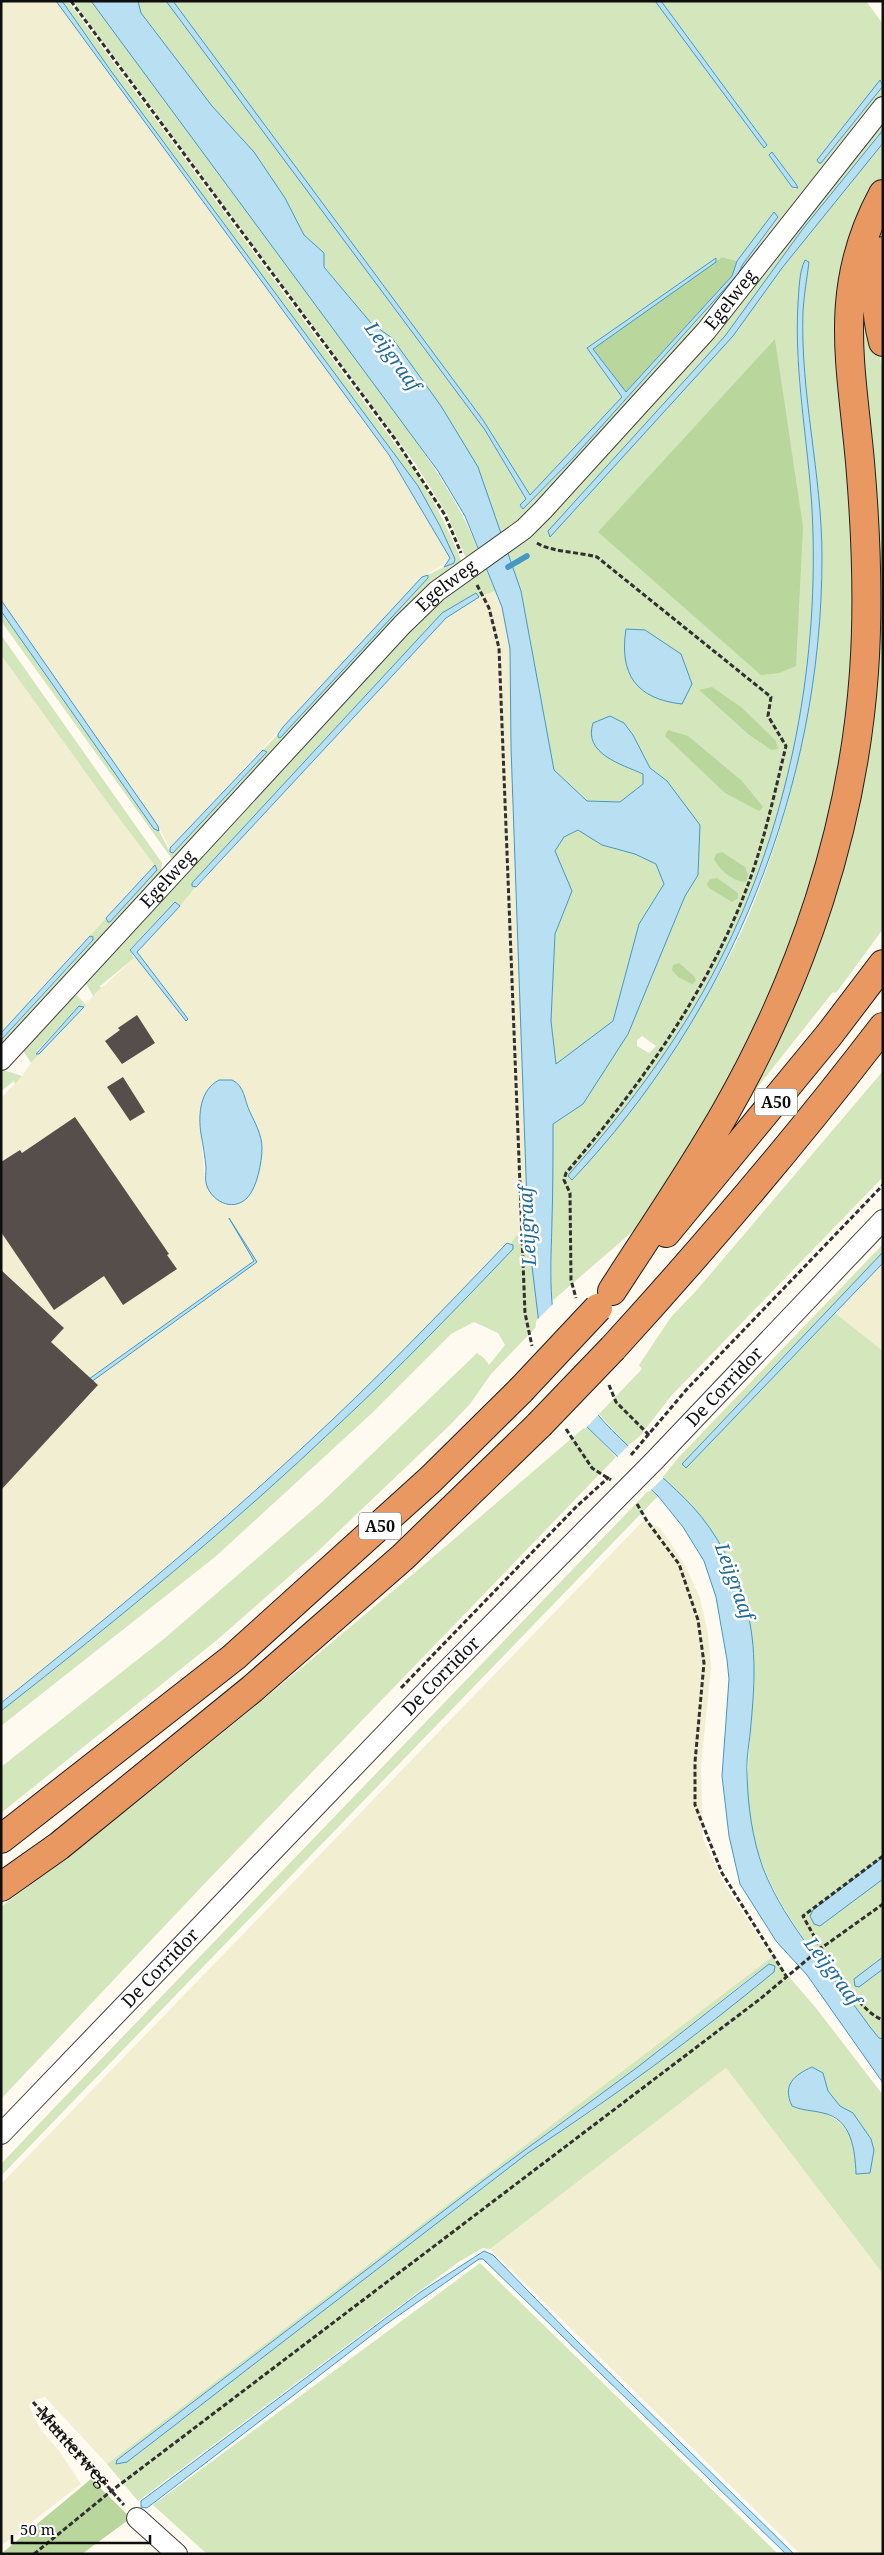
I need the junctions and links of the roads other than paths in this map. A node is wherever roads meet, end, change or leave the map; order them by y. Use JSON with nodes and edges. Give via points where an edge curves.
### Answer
{"nodes":[{"id":1,"x":883,"y":107,"type":"edge"},
{"id":2,"x":883,"y":194,"type":"edge"},
{"id":3,"x":883,"y":251,"type":"edge"},
{"id":4,"x":883,"y":342,"type":"edge"},
{"id":5,"x":883,"y":964,"type":"edge"},
{"id":6,"x":883,"y":1027,"type":"edge"},
{"id":7,"x":883,"y":1049,"type":"edge"},
{"id":8,"x":1,"y":1060,"type":"edge"},
{"id":9,"x":839,"y":1084,"type":"junction"},
{"id":10,"x":883,"y":1220,"type":"edge"},
{"id":11,"x":596,"y":1302,"type":"junction"},
{"id":12,"x":1,"y":1839,"type":"edge"},
{"id":13,"x":1,"y":1888,"type":"edge"},
{"id":14,"x":1,"y":2134,"type":"edge"},
{"id":15,"x":137,"y":2518,"type":"dead end"},
{"id":16,"x":177,"y":2554,"type":"edge"}],
"edges":[{"from":1,"to":8,"type":"street","name":"Egelweg","via":[[706,331],[518,534],[437,590],[402,625]]},
{"from":2,"to":11,"type":"highway","number":"A50","via":[[860,245],[849,297],[848,348],[865,531],[867,618],[864,675],[854,751],[834,853],[804,948],[758,1050],[724,1114]]},
{"from":3,"to":4,"type":"highway","via":[[877,302]]},
{"from":5,"to":11,"type":"highway","number":"A50","via":[[745,1140],[664,1236]]},
{"from":6,"to":9,"type":"highway","number":"A50"},
{"from":7,"to":9,"type":"highway","number":"A50"},
{"from":9,"to":13,"type":"highway","number":"A50","bridge":true,"via":[[718,1231],[613,1348],[403,1557],[252,1689],[59,1846]]},
{"from":10,"to":14,"type":"street","name":"De Corridor","via":[[655,1460],[438,1679]]},
{"from":11,"to":12,"type":"highway","number":"A50","bridge":true,"via":[[521,1390],[431,1478],[234,1657]]},
{"from":15,"to":16,"type":"street"}]}
